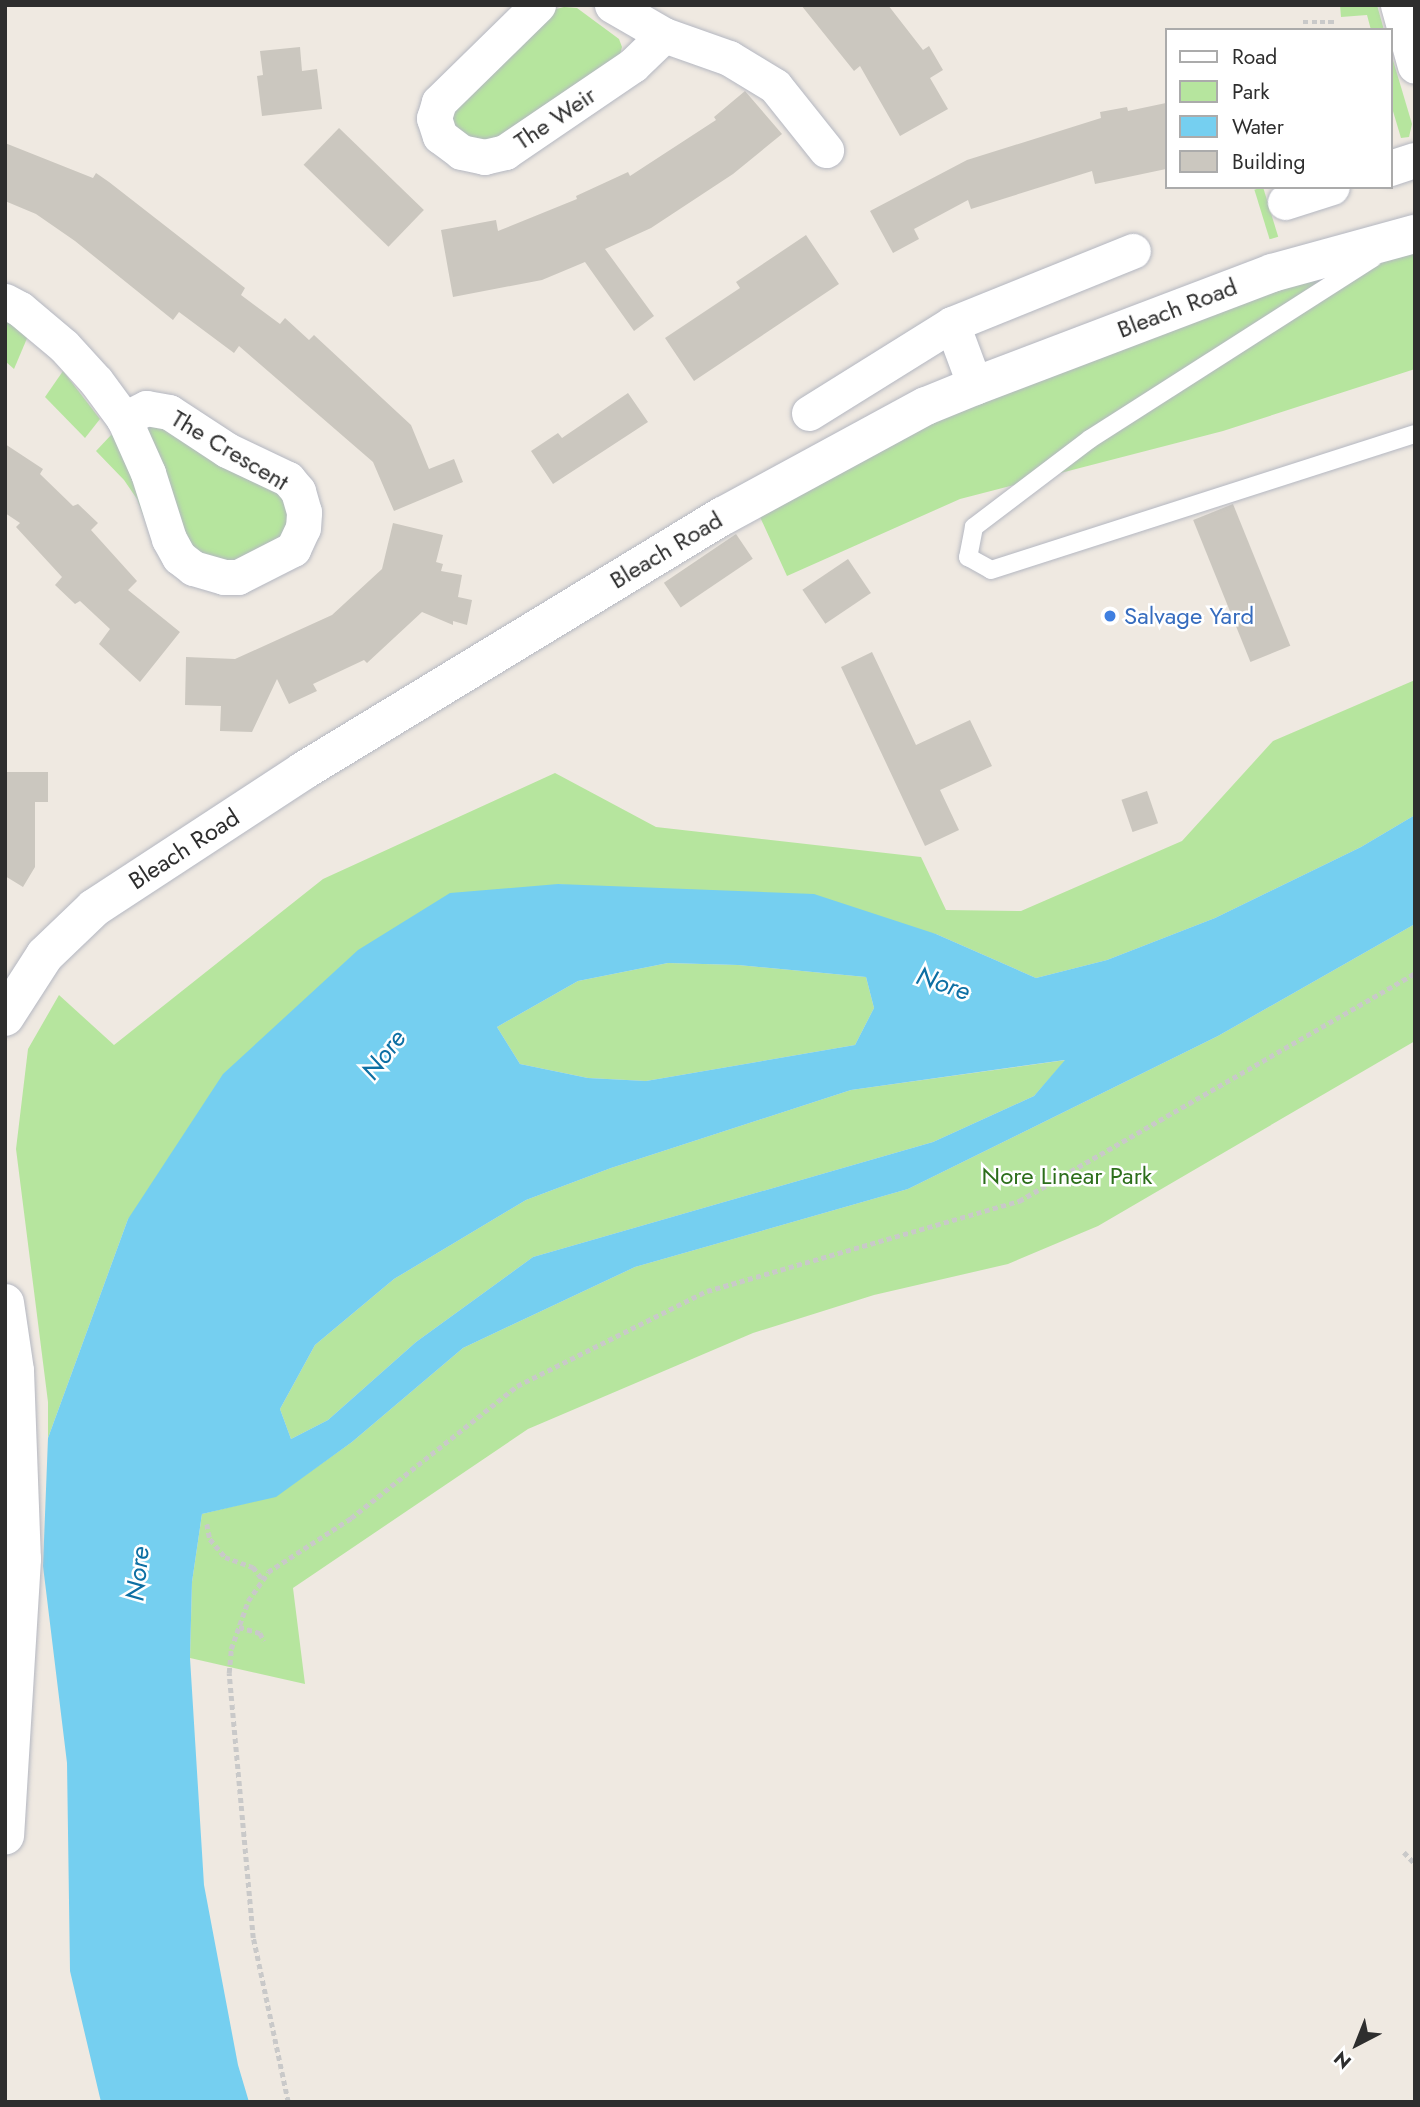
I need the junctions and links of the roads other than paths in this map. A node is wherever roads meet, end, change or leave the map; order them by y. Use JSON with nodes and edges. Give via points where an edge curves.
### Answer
{"nodes":[{"id":1,"x":538,"y":5,"type":"edge"},
{"id":2,"x":612,"y":5,"type":"edge"},
{"id":3,"x":1398,"y":5,"type":"edge"},
{"id":4,"x":664,"y":35,"type":"junction"},
{"id":5,"x":1415,"y":66,"type":"edge"},
{"id":6,"x":826,"y":150,"type":"dead end"},
{"id":7,"x":1415,"y":160,"type":"edge"},
{"id":8,"x":1392,"y":167,"type":"edge"},
{"id":9,"x":1326,"y":189,"type":"edge"},
{"id":10,"x":1285,"y":202,"type":"dead end"},
{"id":11,"x":1410,"y":236,"type":"edge"},
{"id":12,"x":1133,"y":251,"type":"dead end"},
{"id":13,"x":5,"y":301,"type":"edge"},
{"id":14,"x":952,"y":324,"type":"junction"},
{"id":15,"x":975,"y":386,"type":"junction"},
{"id":16,"x":809,"y":413,"type":"dead end"},
{"id":17,"x":124,"y":419,"type":"junction"},
{"id":18,"x":1415,"y":434,"type":"edge"},
{"id":19,"x":5,"y":1017,"type":"edge"},
{"id":20,"x":5,"y":1303,"type":"edge"},
{"id":21,"x":12,"y":1600,"type":"edge"},
{"id":22,"x":5,"y":1835,"type":"edge"}],
"edges":[{"from":1,"to":4,"type":"street","name":"The Weir","via":[[439,102],[434,118],[440,136],[461,152],[484,157],[505,152],[633,65]]},
{"from":2,"to":4,"type":"street"},
{"from":3,"to":5,"type":"street"},
{"from":4,"to":6,"type":"street","via":[[729,58],[775,86]]},
{"from":7,"to":8,"type":"street"},
{"from":9,"to":10,"type":"street"},
{"from":11,"to":15,"type":"street","name":"Bleach Road","via":[[1272,272]]},
{"from":11,"to":18,"type":"lane","via":[[1090,439],[974,527],[968,557],[991,570]]},
{"from":12,"to":14,"type":"street"},
{"from":13,"to":17,"type":"street","name":"The Crescent","via":[[64,346]]},
{"from":14,"to":15,"type":"street"},
{"from":14,"to":16,"type":"street"},
{"from":15,"to":19,"type":"street","name":"Bleach Road","via":[[926,406],[723,516],[303,771],[94,908],[45,954]]},
{"from":17,"to":17,"type":"street","name":"The Crescent","via":[[148,473],[169,539],[179,557],[193,568],[224,578],[239,577],[293,549],[303,528],[304,512],[298,491],[288,479],[227,450],[169,412],[146,408]]},
{"from":20,"to":21,"type":"street","via":[[15,1371],[22,1559]]},
{"from":21,"to":22,"type":"street"}]}
